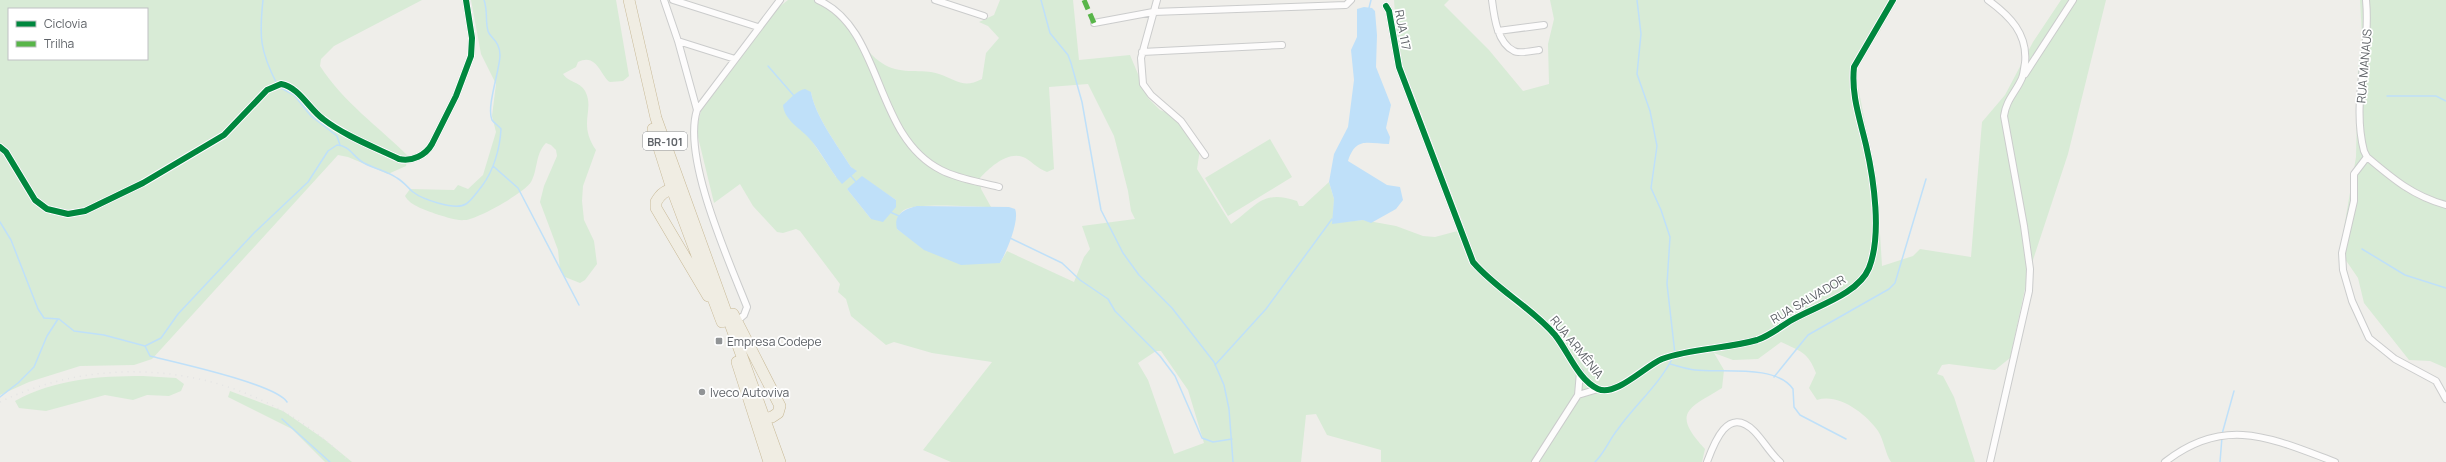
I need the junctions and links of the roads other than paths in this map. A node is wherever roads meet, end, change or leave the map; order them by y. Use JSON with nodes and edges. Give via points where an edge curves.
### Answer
{"nodes":[{"id":1,"x":466,"y":0,"type":"edge"},
{"id":2,"x":623,"y":0,"type":"edge"},
{"id":3,"x":630,"y":0,"type":"edge"},
{"id":4,"x":664,"y":0,"type":"edge"},
{"id":5,"x":673,"y":0,"type":"edge"},
{"id":6,"x":780,"y":0,"type":"edge"},
{"id":7,"x":818,"y":0,"type":"edge"},
{"id":8,"x":935,"y":0,"type":"edge"},
{"id":9,"x":1157,"y":0,"type":"edge"},
{"id":10,"x":1351,"y":0,"type":"edge"},
{"id":11,"x":1492,"y":0,"type":"edge"},
{"id":12,"x":1893,"y":0,"type":"edge"},
{"id":13,"x":1988,"y":0,"type":"edge"},
{"id":14,"x":2073,"y":0,"type":"edge"},
{"id":15,"x":2366,"y":0,"type":"edge"},
{"id":16,"x":1386,"y":6,"type":"dead end"},
{"id":17,"x":1153,"y":12,"type":"junction"},
{"id":18,"x":984,"y":16,"type":"dead end"},
{"id":19,"x":1094,"y":23,"type":"dead end"},
{"id":20,"x":1544,"y":25,"type":"dead end"},
{"id":21,"x":758,"y":27,"type":"junction"},
{"id":22,"x":1498,"y":31,"type":"junction"},
{"id":23,"x":678,"y":41,"type":"junction"},
{"id":24,"x":1282,"y":46,"type":"dead end"},
{"id":25,"x":1539,"y":50,"type":"dead end"},
{"id":26,"x":1142,"y":52,"type":"junction"},
{"id":27,"x":735,"y":59,"type":"junction"},
{"id":28,"x":2023,"y":77,"type":"junction"},
{"id":29,"x":697,"y":110,"type":"junction"},
{"id":30,"x":0,"y":147,"type":"edge"},
{"id":31,"x":1205,"y":155,"type":"dead end"},
{"id":32,"x":2367,"y":157,"type":"junction"},
{"id":33,"x":999,"y":187,"type":"dead end"},
{"id":34,"x":672,"y":189,"type":"junction"},
{"id":35,"x":685,"y":195,"type":"junction"},
{"id":36,"x":2446,"y":205,"type":"edge"},
{"id":37,"x":1480,"y":270,"type":"joint"},
{"id":38,"x":719,"y":303,"type":"junction"},
{"id":39,"x":737,"y":321,"type":"junction"},
{"id":40,"x":1688,"y":353,"type":"joint"},
{"id":41,"x":1580,"y":372,"type":"junction"},
{"id":42,"x":1598,"y":389,"type":"junction"},
{"id":43,"x":1578,"y":395,"type":"junction"},
{"id":44,"x":2446,"y":399,"type":"edge"},
{"id":45,"x":749,"y":402,"type":"junction"},
{"id":46,"x":765,"y":419,"type":"junction"},
{"id":47,"x":758,"y":434,"type":"junction"},
{"id":48,"x":761,"y":462,"type":"edge"},
{"id":49,"x":769,"y":462,"type":"edge"},
{"id":50,"x":780,"y":462,"type":"edge"},
{"id":51,"x":1535,"y":462,"type":"edge"},
{"id":52,"x":1707,"y":462,"type":"edge"},
{"id":53,"x":1780,"y":462,"type":"edge"},
{"id":54,"x":1990,"y":462,"type":"edge"},
{"id":55,"x":2164,"y":462,"type":"edge"},
{"id":56,"x":2335,"y":462,"type":"edge"}],
"edges":[{"from":1,"to":30,"type":"street","via":[[472,38],[469,64],[432,144],[427,152],[412,160],[399,159],[330,124],[288,85],[277,85],[267,90],[224,135],[143,183],[85,211],[68,214],[47,209],[35,200],[6,152]]},
{"from":2,"to":34,"type":"highway","number":"BR-101","via":[[637,74]]},
{"from":3,"to":35,"type":"highway","number":"BR-101","via":[[656,118]]},
{"from":4,"to":23,"type":"street"},
{"from":5,"to":21,"type":"street"},
{"from":6,"to":21,"type":"street"},
{"from":7,"to":33,"type":"street","via":[[837,10],[850,24],[894,118],[920,154],[941,170]]},
{"from":8,"to":18,"type":"street"},
{"from":9,"to":17,"type":"street"},
{"from":10,"to":17,"type":"street","via":[[1346,5]]},
{"from":11,"to":22,"type":"street"},
{"from":12,"to":40,"type":"street","name":"RUA SALVADOR","via":[[1854,67],[1853,87],[1866,145],[1875,209],[1872,260],[1866,275],[1841,295],[1764,337]]},
{"from":13,"to":28,"type":"street","via":[[2008,16],[2021,31],[2025,48]]},
{"from":14,"to":28,"type":"street","via":[[2038,50]]},
{"from":15,"to":32,"type":"street","name":"RUA MANAUS","via":[[2367,48],[2359,94],[2362,143]]},
{"from":16,"to":37,"type":"street","name":"RUA 117","via":[[1397,60],[1468,253]]},
{"from":17,"to":19,"type":"street"},
{"from":17,"to":26,"type":"street"},
{"from":20,"to":22,"type":"street"},
{"from":21,"to":27,"type":"street"},
{"from":22,"to":25,"type":"street","via":[[1513,51]]},
{"from":23,"to":27,"type":"street"},
{"from":23,"to":29,"type":"street"},
{"from":24,"to":26,"type":"street"},
{"from":26,"to":31,"type":"street","via":[[1140,70],[1146,90],[1181,121]]},
{"from":27,"to":29,"type":"street"},
{"from":28,"to":54,"type":"street","via":[[2005,105],[2004,116],[2024,226],[2030,270],[2029,291]]},
{"from":29,"to":39,"type":"street","via":[[694,122],[697,154],[707,202],[747,307],[744,315]]},
{"from":32,"to":36,"type":"street","via":[[2416,195]]},
{"from":32,"to":44,"type":"street","via":[[2354,174],[2354,201],[2342,253],[2343,270],[2352,301],[2372,341],[2395,359],[2436,381]]},
{"from":34,"to":35,"type":"highway"},
{"from":34,"to":38,"type":"highway","number":"BR-101"},
{"from":34,"to":38,"type":"highway","via":[[659,196],[656,202],[658,214],[702,289]]},
{"from":35,"to":38,"type":"highway","number":"BR-101"},
{"from":37,"to":41,"type":"street","name":"RUA ARMÊNIA","via":[[1555,335]]},
{"from":38,"to":39,"type":"highway","via":[[730,308]]},
{"from":38,"to":45,"type":"highway","number":"BR-101"},
{"from":38,"to":46,"type":"highway","number":"BR-101"},
{"from":39,"to":46,"type":"highway","via":[[780,406],[775,416]]},
{"from":40,"to":42,"type":"street","name":"RUA ARMÊNIA","via":[[1654,363],[1614,388]]},
{"from":41,"to":42,"type":"street","name":"RUA ARMÊNIA"},
{"from":41,"to":43,"type":"street"},
{"from":42,"to":43,"type":"street"},
{"from":43,"to":51,"type":"street"},
{"from":45,"to":46,"type":"highway","via":[[758,415]]},
{"from":45,"to":47,"type":"highway","number":"BR-101"},
{"from":46,"to":50,"type":"highway","number":"BR-101"},
{"from":47,"to":48,"type":"highway"},
{"from":47,"to":49,"type":"highway","number":"BR-101"},
{"from":52,"to":53,"type":"street","via":[[1721,430],[1729,424],[1738,423],[1754,430]]},
{"from":55,"to":56,"type":"street","via":[[2204,438],[2239,435],[2276,440]]}]}
